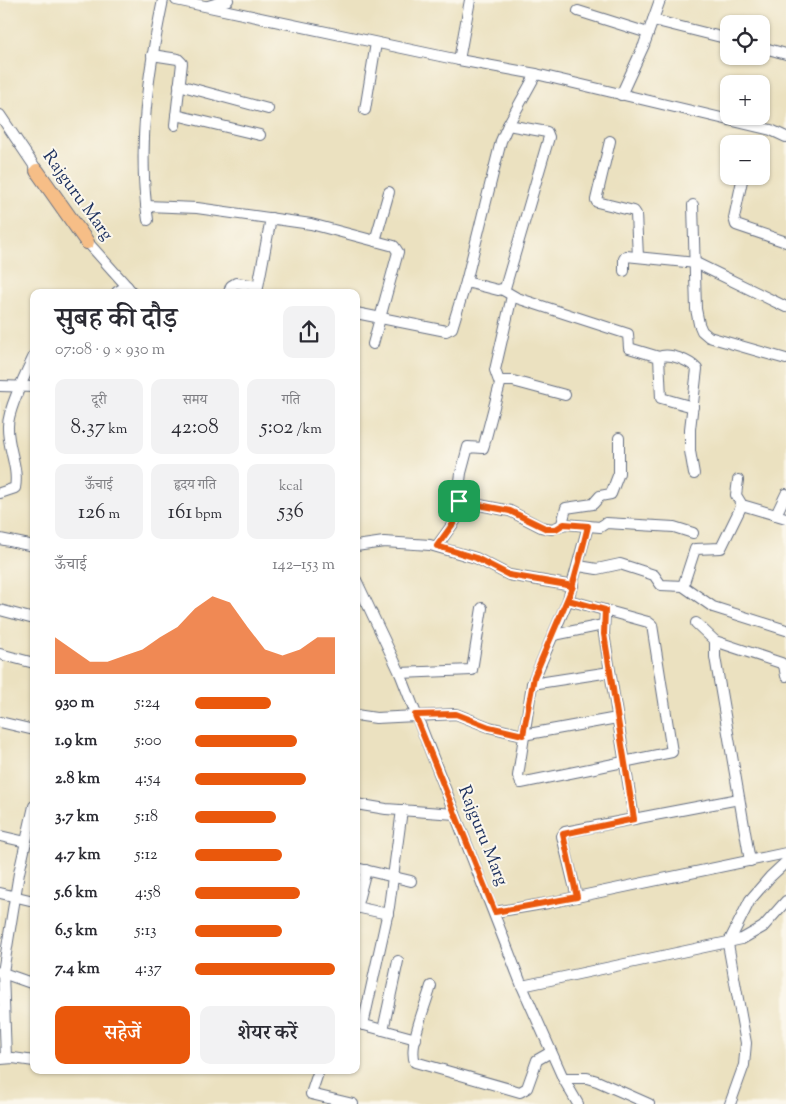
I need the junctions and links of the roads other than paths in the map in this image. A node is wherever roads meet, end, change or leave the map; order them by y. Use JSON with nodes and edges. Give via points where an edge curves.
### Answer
{"nodes":[{"id":1,"x":163,"y":0,"type":"edge"},
{"id":2,"x":176,"y":0,"type":"edge"},
{"id":3,"x":228,"y":0,"type":"edge"},
{"id":4,"x":470,"y":0,"type":"edge"},
{"id":5,"x":660,"y":0,"type":"edge"},
{"id":6,"x":212,"y":3,"type":"edge"},
{"id":7,"x":578,"y":11,"type":"dead end"},
{"id":8,"x":653,"y":20,"type":"junction"},
{"id":9,"x":648,"y":33,"type":"junction"},
{"id":10,"x":720,"y":37,"type":"edge"},
{"id":11,"x":376,"y":42,"type":"junction"},
{"id":12,"x":770,"y":50,"type":"edge"},
{"id":13,"x":786,"y":54,"type":"edge"},
{"id":14,"x":152,"y":56,"type":"junction"},
{"id":15,"x":458,"y":60,"type":"junction"},
{"id":16,"x":536,"y":74,"type":"junction"},
{"id":17,"x":180,"y":85,"type":"junction"},
{"id":18,"x":621,"y":95,"type":"junction"},
{"id":19,"x":268,"y":109,"type":"dead end"},
{"id":20,"x":364,"y":110,"type":"dead end"},
{"id":21,"x":0,"y":115,"type":"edge"},
{"id":22,"x":508,"y":125,"type":"junction"},
{"id":23,"x":260,"y":135,"type":"dead end"},
{"id":24,"x":786,"y":137,"type":"edge"},
{"id":25,"x":610,"y":141,"type":"dead end"},
{"id":26,"x":37,"y":171,"type":"joint"},
{"id":27,"x":742,"y":185,"type":"edge"},
{"id":28,"x":389,"y":192,"type":"dead end"},
{"id":29,"x":692,"y":205,"type":"dead end"},
{"id":30,"x":146,"y":206,"type":"junction"},
{"id":31,"x":271,"y":218,"type":"junction"},
{"id":32,"x":148,"y":220,"type":"dead end"},
{"id":33,"x":375,"y":241,"type":"junction"},
{"id":34,"x":87,"y":242,"type":"joint"},
{"id":35,"x":786,"y":242,"type":"edge"},
{"id":36,"x":638,"y":257,"type":"junction"},
{"id":37,"x":696,"y":262,"type":"junction"},
{"id":38,"x":624,"y":271,"type":"dead end"},
{"id":39,"x":466,"y":282,"type":"junction"},
{"id":40,"x":128,"y":289,"type":"edge"},
{"id":41,"x":230,"y":289,"type":"edge"},
{"id":42,"x":258,"y":289,"type":"edge"},
{"id":43,"x":508,"y":293,"type":"junction"},
{"id":44,"x":786,"y":307,"type":"edge"},
{"id":45,"x":360,"y":314,"type":"edge"},
{"id":46,"x":378,"y":319,"type":"junction"},
{"id":47,"x":372,"y":344,"type":"dead end"},
{"id":48,"x":658,"y":357,"type":"junction"},
{"id":49,"x":786,"y":359,"type":"edge"},
{"id":50,"x":30,"y":365,"type":"edge"},
{"id":51,"x":500,"y":380,"type":"junction"},
{"id":52,"x":0,"y":386,"type":"edge"},
{"id":53,"x":20,"y":387,"type":"junction"},
{"id":54,"x":30,"y":387,"type":"edge"},
{"id":55,"x":565,"y":395,"type":"dead end"},
{"id":56,"x":693,"y":407,"type":"junction"},
{"id":57,"x":619,"y":438,"type":"dead end"},
{"id":58,"x":694,"y":474,"type":"dead end"},
{"id":59,"x":738,"y":480,"type":"dead end"},
{"id":60,"x":0,"y":494,"type":"edge"},
{"id":61,"x":786,"y":494,"type":"edge"},
{"id":62,"x":459,"y":501,"type":"junction"},
{"id":63,"x":742,"y":505,"type":"junction"},
{"id":64,"x":781,"y":517,"type":"edge"},
{"id":65,"x":562,"y":524,"type":"junction"},
{"id":66,"x":588,"y":526,"type":"junction"},
{"id":67,"x":693,"y":533,"type":"dead end"},
{"id":68,"x":0,"y":539,"type":"edge"},
{"id":69,"x":30,"y":545,"type":"edge"},
{"id":70,"x":360,"y":545,"type":"edge"},
{"id":71,"x":437,"y":546,"type":"junction"},
{"id":72,"x":579,"y":566,"type":"junction"},
{"id":73,"x":573,"y":586,"type":"junction"},
{"id":74,"x":683,"y":586,"type":"junction"},
{"id":75,"x":360,"y":588,"type":"edge"},
{"id":76,"x":568,"y":600,"type":"junction"},
{"id":77,"x":482,"y":608,"type":"dead end"},
{"id":78,"x":0,"y":610,"type":"edge"},
{"id":79,"x":605,"y":610,"type":"junction"},
{"id":80,"x":30,"y":618,"type":"edge"},
{"id":81,"x":696,"y":622,"type":"dead end"},
{"id":82,"x":603,"y":625,"type":"junction"},
{"id":83,"x":786,"y":630,"type":"edge"},
{"id":84,"x":554,"y":635,"type":"junction"},
{"id":85,"x":715,"y":641,"type":"junction"},
{"id":86,"x":0,"y":654,"type":"edge"},
{"id":87,"x":30,"y":662,"type":"edge"},
{"id":88,"x":610,"y":672,"type":"junction"},
{"id":89,"x":400,"y":673,"type":"junction"},
{"id":90,"x":786,"y":676,"type":"edge"},
{"id":91,"x":532,"y":684,"type":"junction"},
{"id":92,"x":360,"y":715,"type":"edge"},
{"id":93,"x":415,"y":715,"type":"junction"},
{"id":94,"x":617,"y":718,"type":"junction"},
{"id":95,"x":0,"y":722,"type":"edge"},
{"id":96,"x":30,"y":729,"type":"edge"},
{"id":97,"x":523,"y":735,"type":"junction"},
{"id":98,"x":624,"y":762,"type":"junction"},
{"id":99,"x":739,"y":799,"type":"junction"},
{"id":100,"x":360,"y":805,"type":"edge"},
{"id":101,"x":402,"y":810,"type":"junction"},
{"id":102,"x":455,"y":814,"type":"junction"},
{"id":103,"x":634,"y":819,"type":"junction"},
{"id":104,"x":30,"y":824,"type":"edge"},
{"id":105,"x":0,"y":836,"type":"edge"},
{"id":106,"x":26,"y":842,"type":"junction"},
{"id":107,"x":786,"y":853,"type":"edge"},
{"id":108,"x":750,"y":861,"type":"junction"},
{"id":109,"x":786,"y":862,"type":"edge"},
{"id":110,"x":361,"y":869,"type":"edge"},
{"id":111,"x":394,"y":877,"type":"junction"},
{"id":112,"x":411,"y":881,"type":"dead end"},
{"id":113,"x":0,"y":893,"type":"edge"},
{"id":114,"x":16,"y":896,"type":"junction"},
{"id":115,"x":577,"y":897,"type":"junction"},
{"id":116,"x":30,"y":900,"type":"edge"},
{"id":117,"x":786,"y":901,"type":"edge"},
{"id":118,"x":360,"y":908,"type":"edge"},
{"id":119,"x":495,"y":912,"type":"junction"},
{"id":120,"x":388,"y":914,"type":"junction"},
{"id":121,"x":728,"y":944,"type":"junction"},
{"id":122,"x":398,"y":962,"type":"dead end"},
{"id":123,"x":2,"y":972,"type":"edge"},
{"id":124,"x":30,"y":983,"type":"edge"},
{"id":125,"x":431,"y":986,"type":"dead end"},
{"id":126,"x":522,"y":986,"type":"junction"},
{"id":127,"x":360,"y":1024,"type":"edge"},
{"id":128,"x":384,"y":1030,"type":"junction"},
{"id":129,"x":416,"y":1039,"type":"junction"},
{"id":130,"x":551,"y":1052,"type":"junction"},
{"id":131,"x":3,"y":1059,"type":"edge"},
{"id":132,"x":30,"y":1061,"type":"edge"},
{"id":133,"x":318,"y":1074,"type":"edge"},
{"id":134,"x":563,"y":1078,"type":"junction"},
{"id":135,"x":311,"y":1094,"type":"junction"},
{"id":136,"x":645,"y":1103,"type":"edge"},
{"id":137,"x":307,"y":1104,"type":"edge"},
{"id":138,"x":353,"y":1104,"type":"edge"},
{"id":139,"x":578,"y":1104,"type":"edge"},
{"id":140,"x":730,"y":1104,"type":"edge"}],
"edges":[{"from":1,"to":14,"type":"street"},
{"from":2,"to":6,"type":"street"},
{"from":3,"to":6,"type":"street"},
{"from":4,"to":15,"type":"street"},
{"from":5,"to":8,"type":"street"},
{"from":6,"to":11,"type":"street"},
{"from":7,"to":9,"type":"street"},
{"from":8,"to":9,"type":"street"},
{"from":8,"to":10,"type":"street"},
{"from":9,"to":18,"type":"street"},
{"from":11,"to":15,"type":"street"},
{"from":11,"to":20,"type":"street"},
{"from":12,"to":13,"type":"street"},
{"from":14,"to":17,"type":"street","via":[[181,60]]},
{"from":14,"to":30,"type":"street","via":[[147,90],[143,183]]},
{"from":15,"to":16,"type":"street"},
{"from":16,"to":18,"type":"street"},
{"from":16,"to":22,"type":"street"},
{"from":17,"to":19,"type":"street"},
{"from":17,"to":23,"type":"street","via":[[176,120]]},
{"from":18,"to":24,"type":"street","via":[[771,130]]},
{"from":21,"to":26,"type":"street","name":"Rajguru Marg"},
{"from":22,"to":39,"type":"street","via":[[501,141]]},
{"from":22,"to":43,"type":"street","via":[[547,132],[549,137]]},
{"from":25,"to":36,"type":"street","via":[[596,200],[634,211]]},
{"from":26,"to":34,"type":"main road"},
{"from":27,"to":35,"type":"street","via":[[734,218],[736,225]]},
{"from":28,"to":33,"type":"street"},
{"from":29,"to":37,"type":"street"},
{"from":30,"to":31,"type":"street","via":[[197,208]]},
{"from":30,"to":32,"type":"street"},
{"from":31,"to":33,"type":"street","via":[[311,224]]},
{"from":31,"to":42,"type":"street"},
{"from":33,"to":46,"type":"street","via":[[394,246],[398,252]]},
{"from":34,"to":40,"type":"street","name":"Rajguru Marg"},
{"from":36,"to":37,"type":"street"},
{"from":36,"to":38,"type":"street","via":[[625,257]]},
{"from":37,"to":44,"type":"street"},
{"from":37,"to":49,"type":"street","via":[[696,309],[702,331],[709,337]]},
{"from":39,"to":43,"type":"street"},
{"from":39,"to":46,"type":"street","via":[[449,330]]},
{"from":41,"to":42,"type":"street","via":[[236,283]]},
{"from":43,"to":48,"type":"street","via":[[628,334],[630,348]]},
{"from":43,"to":51,"type":"street","via":[[495,370]]},
{"from":45,"to":46,"type":"street"},
{"from":46,"to":47,"type":"street"},
{"from":48,"to":56,"type":"street","via":[[661,398]]},
{"from":48,"to":56,"type":"street","via":[[666,355],[696,367]]},
{"from":50,"to":53,"type":"street"},
{"from":51,"to":55,"type":"street"},
{"from":51,"to":62,"type":"street","via":[[484,446],[468,448],[461,473]]},
{"from":52,"to":53,"type":"street"},
{"from":53,"to":54,"type":"street"},
{"from":53,"to":60,"type":"street","via":[[8,426],[16,484],[12,491]]},
{"from":56,"to":58,"type":"street","via":[[690,451]]},
{"from":57,"to":65,"type":"street","via":[[619,473],[611,494],[600,496],[593,504],[566,508]]},
{"from":59,"to":63,"type":"street","via":[[736,494]]},
{"from":61,"to":64,"type":"street"},
{"from":62,"to":65,"type":"street","via":[[510,511],[547,529],[556,529]]},
{"from":62,"to":71,"type":"street","via":[[455,521]]},
{"from":63,"to":64,"type":"street"},
{"from":63,"to":74,"type":"street","via":[[721,548],[695,549]]},
{"from":65,"to":66,"type":"street"},
{"from":66,"to":67,"type":"street","via":[[606,523],[648,525],[674,527]]},
{"from":66,"to":72,"type":"street"},
{"from":68,"to":69,"type":"street"},
{"from":70,"to":71,"type":"street","via":[[384,542]]},
{"from":71,"to":73,"type":"street","via":[[476,558],[509,575]]},
{"from":72,"to":73,"type":"street"},
{"from":72,"to":74,"type":"street","via":[[597,569],[620,564],[654,575],[661,585]]},
{"from":73,"to":76,"type":"street"},
{"from":74,"to":83,"type":"street","via":[[713,607]]},
{"from":75,"to":89,"type":"street","name":"Rajguru Marg"},
{"from":76,"to":79,"type":"street"},
{"from":76,"to":84,"type":"street"},
{"from":77,"to":89,"type":"street","via":[[472,670]]},
{"from":78,"to":80,"type":"street"},
{"from":79,"to":82,"type":"street"},
{"from":79,"to":98,"type":"street","via":[[652,625],[673,749],[670,754]]},
{"from":81,"to":85,"type":"street"},
{"from":82,"to":84,"type":"street"},
{"from":82,"to":88,"type":"street"},
{"from":84,"to":91,"type":"street"},
{"from":85,"to":90,"type":"street","via":[[781,663]]},
{"from":85,"to":99,"type":"street","via":[[715,658]]},
{"from":86,"to":87,"type":"street"},
{"from":88,"to":91,"type":"street"},
{"from":88,"to":94,"type":"street"},
{"from":89,"to":93,"type":"street","name":"Rajguru Marg"},
{"from":91,"to":97,"type":"street"},
{"from":92,"to":93,"type":"street","via":[[376,718]]},
{"from":93,"to":97,"type":"street","via":[[456,714],[489,727]]},
{"from":93,"to":102,"type":"street","name":"Rajguru Marg"},
{"from":94,"to":97,"type":"street"},
{"from":94,"to":98,"type":"street"},
{"from":95,"to":96,"type":"street"},
{"from":97,"to":98,"type":"street","via":[[518,776],[521,783]]},
{"from":98,"to":103,"type":"street"},
{"from":99,"to":103,"type":"street"},
{"from":99,"to":108,"type":"street"},
{"from":100,"to":101,"type":"street"},
{"from":101,"to":102,"type":"street"},
{"from":101,"to":111,"type":"street"},
{"from":102,"to":119,"type":"street","name":"Rajguru Marg"},
{"from":103,"to":115,"type":"street","via":[[563,834]]},
{"from":104,"to":106,"type":"street"},
{"from":105,"to":106,"type":"street"},
{"from":106,"to":114,"type":"street"},
{"from":107,"to":108,"type":"street"},
{"from":108,"to":115,"type":"street"},
{"from":109,"to":121,"type":"street","via":[[750,900]]},
{"from":110,"to":111,"type":"street"},
{"from":111,"to":112,"type":"street"},
{"from":111,"to":120,"type":"street"},
{"from":113,"to":114,"type":"street"},
{"from":114,"to":116,"type":"street"},
{"from":114,"to":123,"type":"street"},
{"from":115,"to":119,"type":"street"},
{"from":117,"to":121,"type":"street","via":[[753,934]]},
{"from":118,"to":120,"type":"street"},
{"from":119,"to":126,"type":"street","name":"Rajguru Marg"},
{"from":120,"to":127,"type":"street"},
{"from":121,"to":126,"type":"street"},
{"from":121,"to":140,"type":"street","via":[[746,1044],[744,1065]]},
{"from":122,"to":128,"type":"street"},
{"from":123,"to":124,"type":"street"},
{"from":123,"to":131,"type":"street"},
{"from":125,"to":129,"type":"street"},
{"from":126,"to":130,"type":"street","name":"Rajguru Marg"},
{"from":127,"to":128,"type":"street"},
{"from":128,"to":129,"type":"street"},
{"from":129,"to":130,"type":"street","via":[[414,1062],[520,1092],[527,1088],[537,1060]]},
{"from":130,"to":134,"type":"street","name":"Rajguru Marg"},
{"from":131,"to":132,"type":"street"},
{"from":133,"to":135,"type":"street"},
{"from":134,"to":136,"type":"street","via":[[587,1078]]},
{"from":134,"to":139,"type":"street","name":"Rajguru Marg"},
{"from":135,"to":137,"type":"street"},
{"from":135,"to":138,"type":"street"}]}
